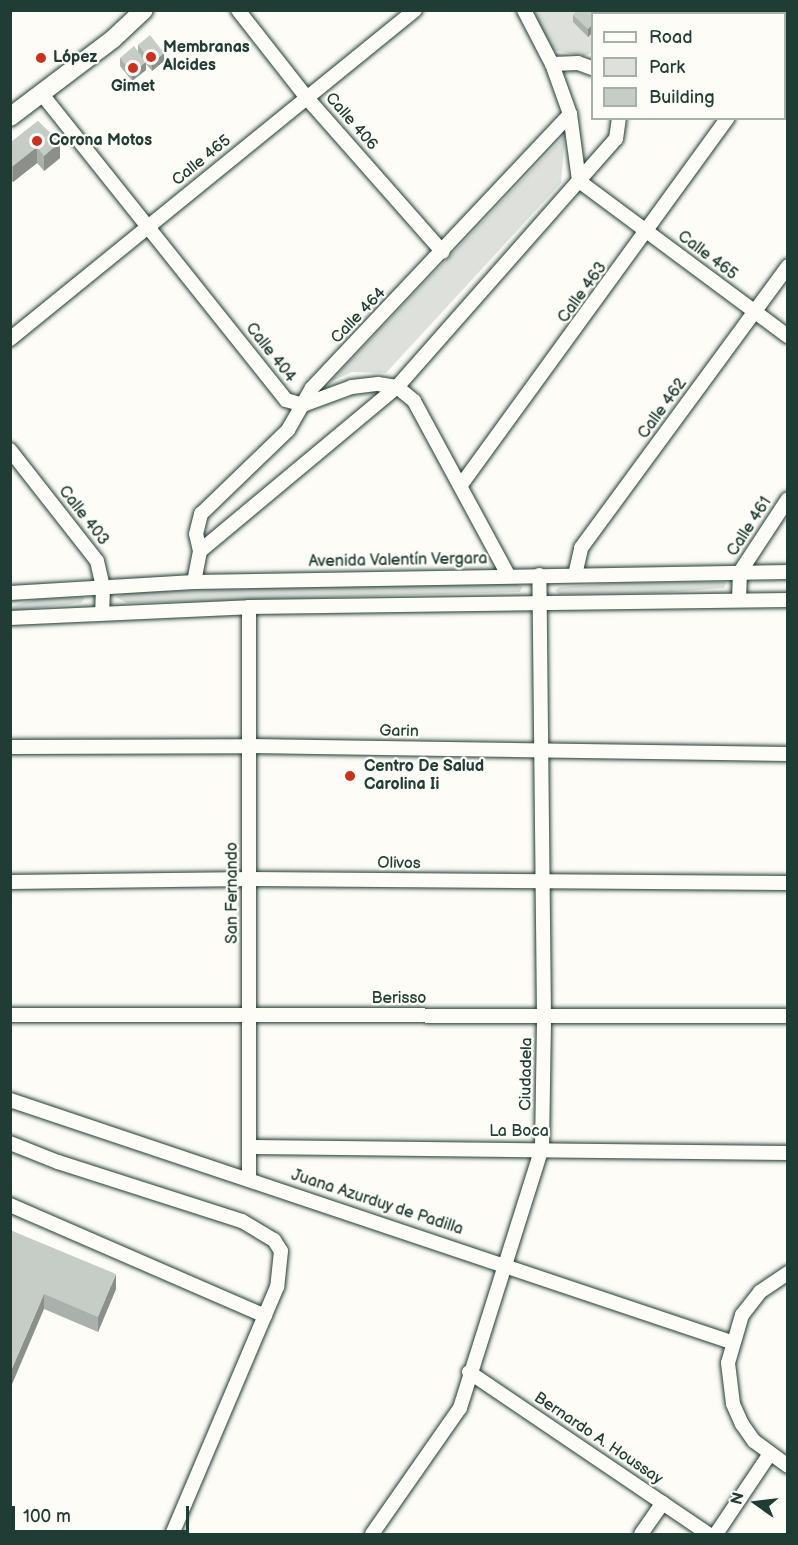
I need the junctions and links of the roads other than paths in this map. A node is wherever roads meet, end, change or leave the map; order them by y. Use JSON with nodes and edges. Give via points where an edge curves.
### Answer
{"nodes":[{"id":1,"x":126,"y":10,"type":"edge"},
{"id":2,"x":144,"y":10,"type":"edge"},
{"id":3,"x":238,"y":10,"type":"edge"},
{"id":4,"x":415,"y":10,"type":"edge"},
{"id":5,"x":524,"y":10,"type":"edge"},
{"id":6,"x":552,"y":64,"type":"junction"},
{"id":7,"x":591,"y":68,"type":"edge"},
{"id":8,"x":59,"y":78,"type":"junction"},
{"id":9,"x":41,"y":93,"type":"junction"},
{"id":10,"x":308,"y":98,"type":"junction"},
{"id":11,"x":570,"y":114,"type":"junction"},
{"id":12,"x":10,"y":117,"type":"edge"},
{"id":13,"x":619,"y":120,"type":"edge"},
{"id":14,"x":727,"y":120,"type":"edge"},
{"id":15,"x":579,"y":181,"type":"junction"},
{"id":16,"x":148,"y":226,"type":"junction"},
{"id":17,"x":648,"y":232,"type":"junction"},
{"id":18,"x":443,"y":252,"type":"junction"},
{"id":19,"x":788,"y":266,"type":"edge"},
{"id":20,"x":755,"y":312,"type":"junction"},
{"id":21,"x":788,"y":336,"type":"edge"},
{"id":22,"x":10,"y":339,"type":"edge"},
{"id":23,"x":397,"y":387,"type":"junction"},
{"id":24,"x":303,"y":405,"type":"junction"},
{"id":25,"x":10,"y":450,"type":"edge"},
{"id":26,"x":461,"y":485,"type":"junction"},
{"id":27,"x":788,"y":499,"type":"edge"},
{"id":28,"x":200,"y":551,"type":"junction"},
{"id":29,"x":740,"y":572,"type":"junction"},
{"id":30,"x":788,"y":572,"type":"edge"},
{"id":31,"x":508,"y":575,"type":"junction"},
{"id":32,"x":540,"y":575,"type":"junction"},
{"id":33,"x":575,"y":575,"type":"junction"},
{"id":34,"x":194,"y":582,"type":"junction"},
{"id":35,"x":103,"y":588,"type":"junction"},
{"id":36,"x":10,"y":593,"type":"edge"},
{"id":37,"x":739,"y":600,"type":"junction"},
{"id":38,"x":788,"y":600,"type":"edge"},
{"id":39,"x":540,"y":602,"type":"junction"},
{"id":40,"x":249,"y":607,"type":"junction"},
{"id":41,"x":102,"y":612,"type":"junction"},
{"id":42,"x":10,"y":618,"type":"edge"},
{"id":43,"x":250,"y":746,"type":"junction"},
{"id":44,"x":10,"y":747,"type":"edge"},
{"id":45,"x":539,"y":751,"type":"junction"},
{"id":46,"x":788,"y":754,"type":"edge"},
{"id":47,"x":250,"y":879,"type":"junction"},
{"id":48,"x":10,"y":882,"type":"edge"},
{"id":49,"x":544,"y":882,"type":"junction"},
{"id":50,"x":788,"y":883,"type":"edge"},
{"id":51,"x":10,"y":1015,"type":"edge"},
{"id":52,"x":250,"y":1015,"type":"junction"},
{"id":53,"x":544,"y":1016,"type":"junction"},
{"id":54,"x":788,"y":1016,"type":"edge"},
{"id":55,"x":10,"y":1100,"type":"edge"},
{"id":56,"x":10,"y":1143,"type":"edge"},
{"id":57,"x":250,"y":1147,"type":"junction"},
{"id":58,"x":542,"y":1148,"type":"junction"},
{"id":59,"x":788,"y":1153,"type":"edge"},
{"id":60,"x":249,"y":1178,"type":"junction"},
{"id":61,"x":10,"y":1205,"type":"edge"},
{"id":62,"x":508,"y":1264,"type":"junction"},
{"id":63,"x":788,"y":1274,"type":"edge"},
{"id":64,"x":265,"y":1316,"type":"junction"},
{"id":65,"x":731,"y":1341,"type":"junction"},
{"id":66,"x":470,"y":1372,"type":"junction"},
{"id":67,"x":770,"y":1455,"type":"junction"},
{"id":68,"x":788,"y":1466,"type":"edge"},
{"id":69,"x":663,"y":1503,"type":"junction"},
{"id":70,"x":172,"y":1534,"type":"edge"},
{"id":71,"x":372,"y":1534,"type":"edge"},
{"id":72,"x":641,"y":1534,"type":"edge"},
{"id":73,"x":708,"y":1534,"type":"edge"},
{"id":74,"x":716,"y":1534,"type":"edge"}],
"edges":[{"from":1,"to":8,"type":"main road"},
{"from":2,"to":8,"type":"main road","via":[[113,39]]},
{"from":3,"to":10,"type":"street","name":"Calle 406"},
{"from":4,"to":10,"type":"street","name":"Calle 465"},
{"from":5,"to":6,"type":"street"},
{"from":6,"to":7,"type":"street","via":[[578,63]]},
{"from":6,"to":11,"type":"street"},
{"from":8,"to":9,"type":"main road"},
{"from":9,"to":12,"type":"main road"},
{"from":9,"to":16,"type":"street","name":"Calle 404"},
{"from":10,"to":16,"type":"street","name":"Calle 465"},
{"from":10,"to":18,"type":"street","name":"Calle 406"},
{"from":11,"to":15,"type":"street"},
{"from":11,"to":18,"type":"street","name":"Calle 464"},
{"from":13,"to":15,"type":"street","via":[[616,139]]},
{"from":14,"to":17,"type":"street","name":"Calle 463"},
{"from":15,"to":17,"type":"street","name":"Calle 465"},
{"from":15,"to":23,"type":"street"},
{"from":16,"to":22,"type":"street","name":"Calle 465"},
{"from":16,"to":24,"type":"street","name":"Calle 404","via":[[285,400]]},
{"from":17,"to":20,"type":"street","name":"Calle 465"},
{"from":17,"to":26,"type":"street","name":"Calle 463"},
{"from":18,"to":24,"type":"street","name":"Calle 464","via":[[312,388]]},
{"from":19,"to":20,"type":"street","name":"Calle 462"},
{"from":20,"to":21,"type":"street","name":"Calle 465"},
{"from":20,"to":33,"type":"street","name":"Calle 462","via":[[581,548]]},
{"from":23,"to":24,"type":"street","via":[[352,387]]},
{"from":23,"to":26,"type":"street","via":[[414,400]]},
{"from":23,"to":28,"type":"street"},
{"from":24,"to":28,"type":"street","name":"Calle 464","via":[[288,430],[201,514],[196,534]]},
{"from":25,"to":35,"type":"street","name":"Calle 403","via":[[95,557]]},
{"from":26,"to":31,"type":"street"},
{"from":27,"to":29,"type":"street","name":"Calle 461"},
{"from":28,"to":34,"type":"street","name":"Calle 464"},
{"from":29,"to":30,"type":"street","name":"Avenida Valentín Vergara"},
{"from":29,"to":33,"type":"street","name":"Avenida Valentín Vergara"},
{"from":29,"to":37,"type":"street"},
{"from":31,"to":32,"type":"street","name":"Avenida Valentín Vergara"},
{"from":31,"to":34,"type":"street","name":"Avenida Valentín Vergara"},
{"from":32,"to":33,"type":"street","name":"Avenida Valentín Vergara"},
{"from":32,"to":39,"type":"street","name":"Ciudadela"},
{"from":34,"to":35,"type":"street","name":"Avenida Valentín Vergara"},
{"from":35,"to":36,"type":"street","name":"Avenida Valentín Vergara"},
{"from":35,"to":41,"type":"street","name":"Calle 403"},
{"from":37,"to":38,"type":"street"},
{"from":37,"to":39,"type":"street"},
{"from":39,"to":40,"type":"street"},
{"from":39,"to":45,"type":"street","name":"Ciudadela"},
{"from":40,"to":41,"type":"street"},
{"from":40,"to":43,"type":"street","name":"San Fernando"},
{"from":41,"to":42,"type":"street"},
{"from":43,"to":44,"type":"street","name":"Garin"},
{"from":43,"to":45,"type":"street","name":"Garin"},
{"from":43,"to":47,"type":"street","name":"San Fernando"},
{"from":45,"to":46,"type":"street","name":"Garin"},
{"from":45,"to":49,"type":"street","name":"Ciudadela"},
{"from":47,"to":48,"type":"street","name":"Olivos"},
{"from":47,"to":49,"type":"street","name":"Olivos"},
{"from":47,"to":52,"type":"street","name":"San Fernando"},
{"from":49,"to":50,"type":"street","name":"Olivos"},
{"from":49,"to":53,"type":"street","name":"Ciudadela"},
{"from":51,"to":52,"type":"street","name":"Berisso"},
{"from":52,"to":53,"type":"street","name":"Berisso"},
{"from":52,"to":57,"type":"street","name":"San Fernando"},
{"from":53,"to":54,"type":"street","name":"Berisso"},
{"from":53,"to":58,"type":"street","name":"Ciudadela"},
{"from":55,"to":60,"type":"street","name":"Juana Azurduy de Padilla"},
{"from":56,"to":64,"type":"street","via":[[242,1221],[266,1234],[280,1251],[281,1264]]},
{"from":57,"to":58,"type":"street","name":"La Boca"},
{"from":57,"to":60,"type":"street","name":"San Fernando"},
{"from":58,"to":59,"type":"street","name":"La Boca"},
{"from":58,"to":62,"type":"street","name":"Ciudadela"},
{"from":60,"to":62,"type":"street","name":"Juana Azurduy de Padilla"},
{"from":61,"to":64,"type":"street"},
{"from":62,"to":65,"type":"street","name":"Juana Azurduy de Padilla"},
{"from":62,"to":66,"type":"street","name":"Ciudadela"},
{"from":63,"to":65,"type":"street","via":[[760,1292],[742,1315]]},
{"from":64,"to":70,"type":"street"},
{"from":65,"to":67,"type":"street","via":[[728,1363],[733,1404],[754,1441]]},
{"from":66,"to":69,"type":"street","name":"Bernardo A. Houssay"},
{"from":66,"to":71,"type":"street","name":"Ciudadela","via":[[460,1408]]},
{"from":67,"to":68,"type":"street"},
{"from":67,"to":74,"type":"street"},
{"from":69,"to":72,"type":"street"},
{"from":69,"to":73,"type":"street","name":"Bernardo A. Houssay"}]}
